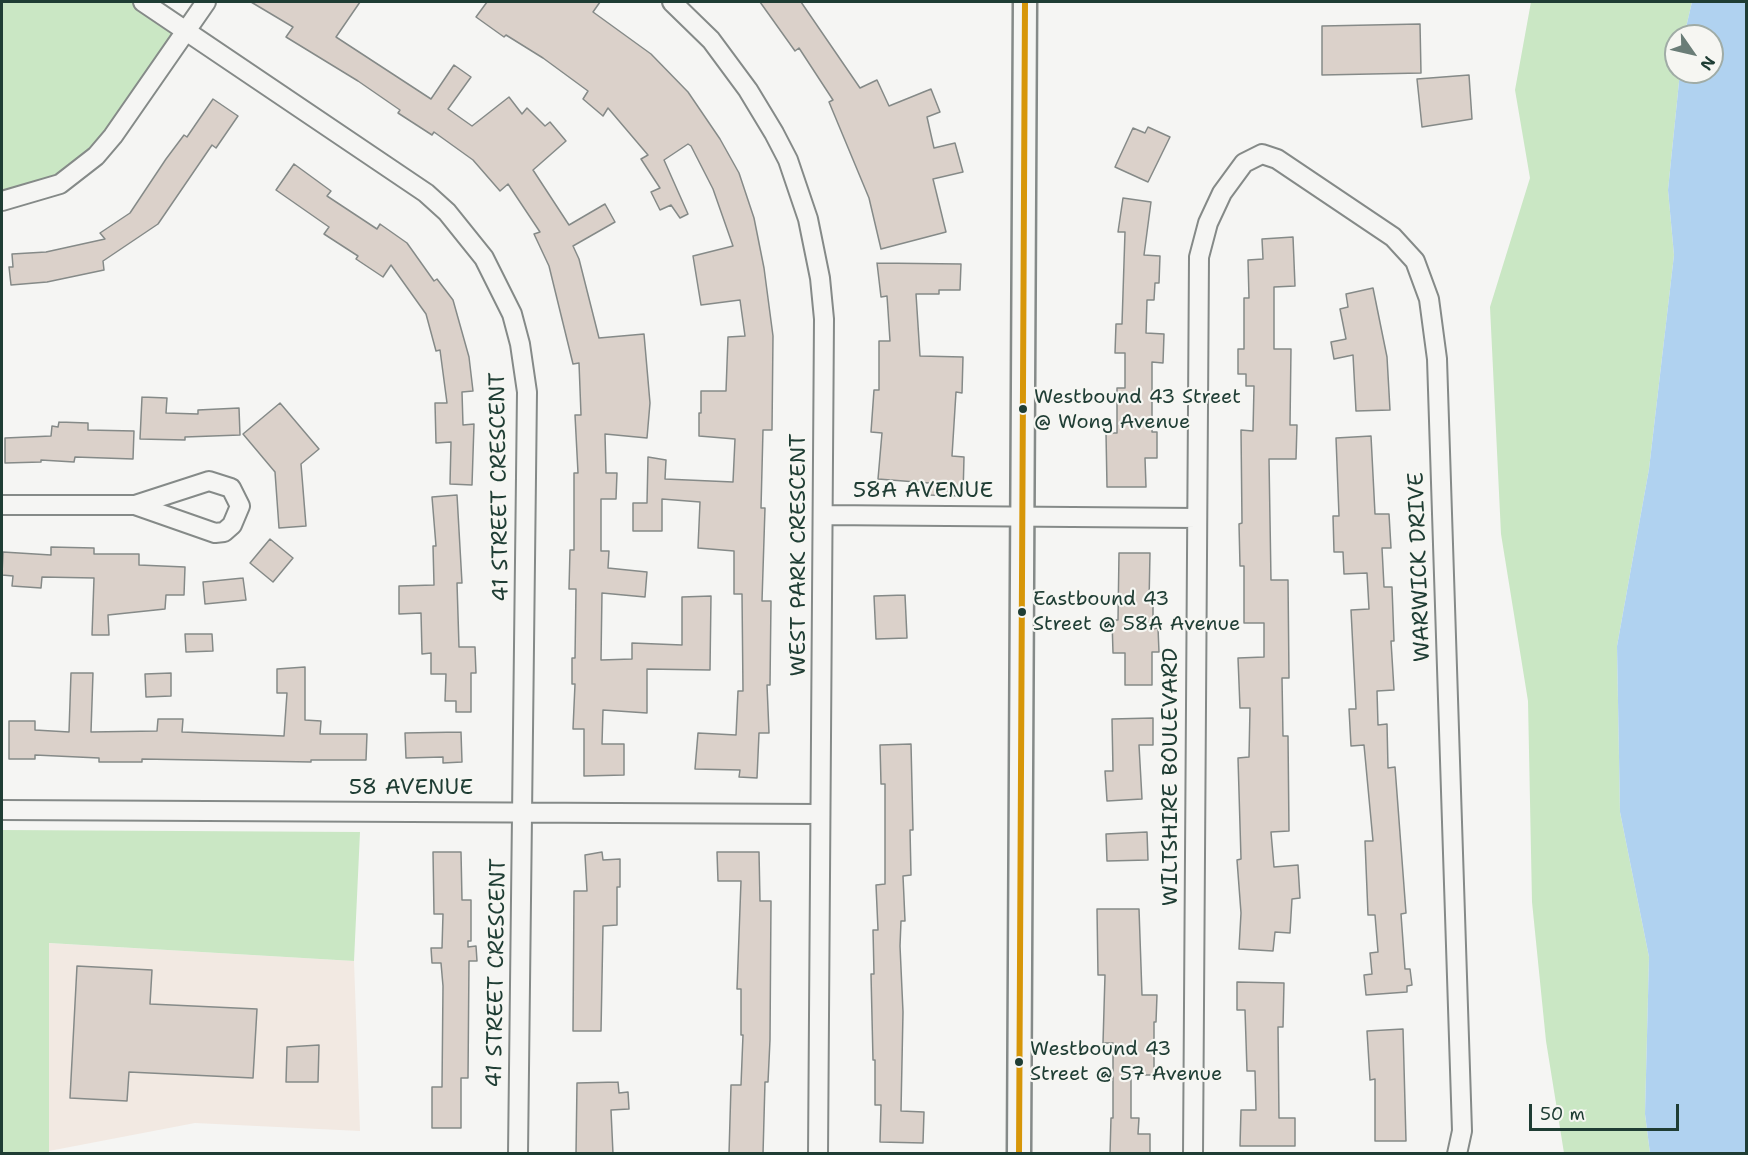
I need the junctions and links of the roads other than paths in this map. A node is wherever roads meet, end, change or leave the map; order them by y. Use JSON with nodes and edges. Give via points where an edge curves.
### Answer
{"nodes":[{"id":1,"x":143,"y":2,"type":"edge"},
{"id":2,"x":206,"y":2,"type":"edge"},
{"id":3,"x":672,"y":2,"type":"edge"},
{"id":4,"x":1025,"y":2,"type":"edge"},
{"id":5,"x":186,"y":31,"type":"junction"},
{"id":6,"x":2,"y":201,"type":"edge"},
{"id":7,"x":1208,"y":223,"type":"joint"},
{"id":8,"x":2,"y":505,"type":"edge"},
{"id":9,"x":135,"y":505,"type":"junction"},
{"id":10,"x":823,"y":514,"type":"junction"},
{"id":11,"x":1022,"y":516,"type":"junction"},
{"id":12,"x":1197,"y":518,"type":"junction"},
{"id":13,"x":2,"y":810,"type":"edge"},
{"id":14,"x":524,"y":813,"type":"junction"},
{"id":15,"x":820,"y":814,"type":"junction"},
{"id":16,"x":518,"y":1154,"type":"edge"},
{"id":17,"x":818,"y":1154,"type":"edge"},
{"id":18,"x":1019,"y":1154,"type":"edge"},
{"id":19,"x":1193,"y":1154,"type":"edge"},
{"id":20,"x":1457,"y":1154,"type":"edge"}],
"edges":[{"from":1,"to":5,"type":"street","name":"41 STREET CRESCENT"},
{"from":2,"to":5,"type":"street"},
{"from":3,"to":10,"type":"street","name":"WEST PARK CRESCENT","via":[[711,40],[763,114],[788,160],[808,219],[824,319]]},
{"from":4,"to":11,"type":"street"},
{"from":5,"to":6,"type":"street","via":[[96,156],[60,184]]},
{"from":5,"to":14,"type":"street","name":"41 STREET CRESCENT","via":[[426,193],[447,212],[484,258],[508,305],[520,344],[526,393]]},
{"from":7,"to":12,"type":"street","name":"WILTSHIRE BOULEVARD","via":[[1199,257]]},
{"from":7,"to":20,"type":"street","name":"WARWICK DRIVE","via":[[1222,193],[1244,163],[1253,156],[1269,155],[1404,247],[1415,261],[1429,299],[1437,370],[1461,1119]]},
{"from":8,"to":9,"type":"street"},
{"from":9,"to":9,"type":"street","via":[[215,533],[232,525],[240,506],[231,488],[209,481]]},
{"from":10,"to":11,"type":"street","name":"58A AVENUE"},
{"from":10,"to":15,"type":"street","name":"WEST PARK CRESCENT"},
{"from":11,"to":12,"type":"street","name":"58A AVENUE"},
{"from":11,"to":18,"type":"street"},
{"from":12,"to":19,"type":"street","name":"WILTSHIRE BOULEVARD"},
{"from":13,"to":14,"type":"street","name":"58 AVENUE"},
{"from":14,"to":15,"type":"street","name":"58 AVENUE"},
{"from":14,"to":16,"type":"street","name":"41 STREET CRESCENT"},
{"from":15,"to":17,"type":"street","name":"WEST PARK CRESCENT"}]}
